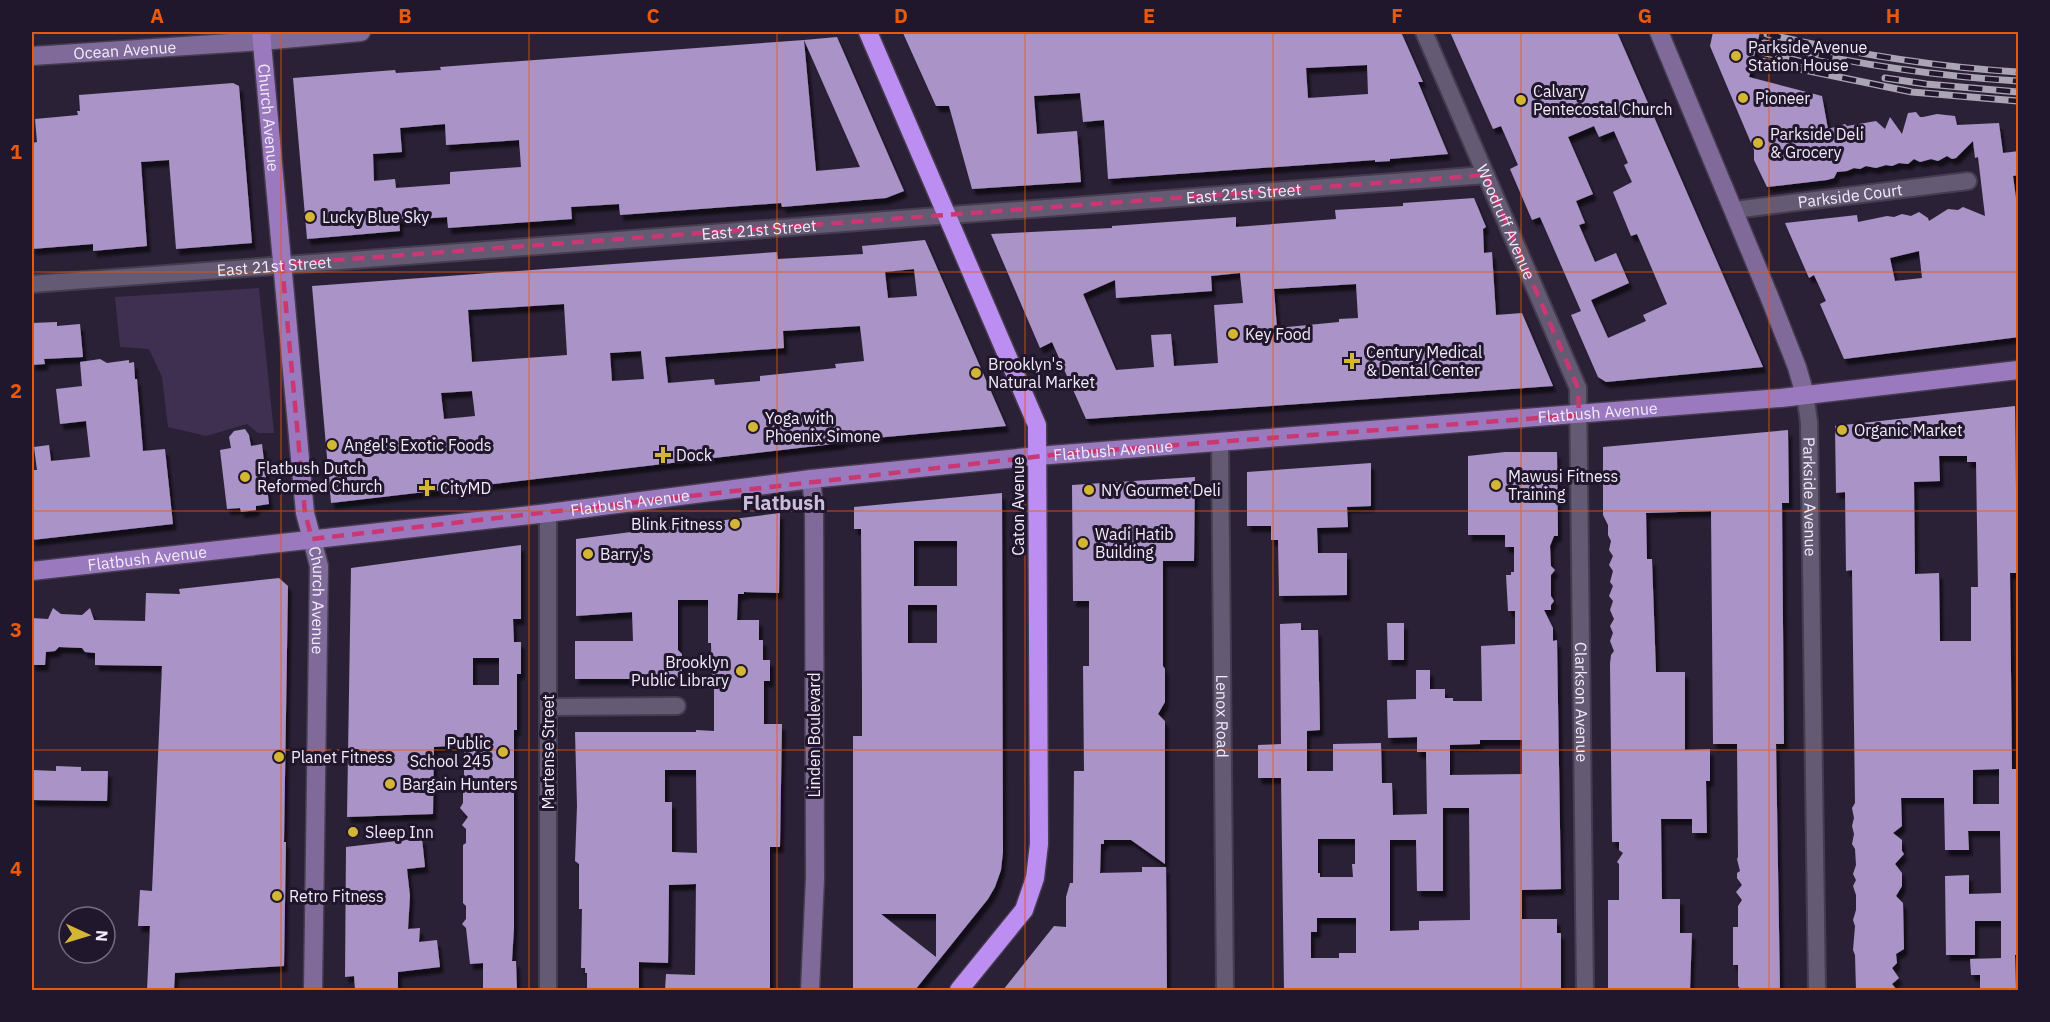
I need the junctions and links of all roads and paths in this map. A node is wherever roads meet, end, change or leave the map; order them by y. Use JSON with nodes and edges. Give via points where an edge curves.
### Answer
{"nodes":[{"id":1,"x":361,"y":32,"type":"edge"},
{"id":2,"x":868,"y":32,"type":"edge"},
{"id":3,"x":1424,"y":32,"type":"edge"},
{"id":4,"x":1659,"y":32,"type":"edge"},
{"id":5,"x":262,"y":36,"type":"edge"},
{"id":6,"x":32,"y":57,"type":"edge"},
{"id":7,"x":1486,"y":175,"type":"junction"},
{"id":8,"x":1968,"y":181,"type":"dead end"},
{"id":9,"x":1734,"y":210,"type":"junction"},
{"id":10,"x":948,"y":214,"type":"junction"},
{"id":11,"x":282,"y":264,"type":"junction"},
{"id":12,"x":32,"y":284,"type":"edge"},
{"id":13,"x":2019,"y":370,"type":"edge"},
{"id":14,"x":1804,"y":395,"type":"junction"},
{"id":15,"x":1579,"y":415,"type":"junction"},
{"id":16,"x":1220,"y":442,"type":"junction"},
{"id":17,"x":1037,"y":456,"type":"junction"},
{"id":18,"x":812,"y":479,"type":"junction"},
{"id":19,"x":548,"y":513,"type":"junction"},
{"id":20,"x":312,"y":539,"type":"junction"},
{"id":21,"x":32,"y":572,"type":"edge"},
{"id":22,"x":677,"y":705,"type":"dead end"},
{"id":23,"x":548,"y":707,"type":"junction"},
{"id":24,"x":313,"y":990,"type":"edge"},
{"id":25,"x":548,"y":990,"type":"edge"},
{"id":26,"x":810,"y":990,"type":"edge"},
{"id":27,"x":959,"y":990,"type":"edge"},
{"id":28,"x":1225,"y":990,"type":"edge"},
{"id":29,"x":1585,"y":990,"type":"edge"},
{"id":30,"x":1817,"y":990,"type":"edge"}],
"edges":[{"from":1,"to":5,"type":"main road","name":"Ocean Avenue"},
{"from":2,"to":10,"type":"highway","name":"Caton Avenue"},
{"from":3,"to":7,"type":"street","name":"Woodruff Avenue"},
{"from":4,"to":9,"type":"main road","name":"Parkside Avenue"},
{"from":5,"to":6,"type":"main road","name":"Ocean Avenue"},
{"from":5,"to":11,"type":"main road","name":"Church Avenue"},
{"from":7,"to":10,"type":"street","name":"East 21st Street"},
{"from":7,"to":15,"type":"street","name":"Woodruff Avenue","via":[[1578,388]]},
{"from":8,"to":9,"type":"street","name":"Parkside Court"},
{"from":9,"to":14,"type":"main road","name":"Parkside Avenue","via":[[1797,367]]},
{"from":10,"to":11,"type":"street","name":"East 21st Street"},
{"from":10,"to":17,"type":"highway","name":"Caton Avenue","via":[[1037,425]]},
{"from":11,"to":12,"type":"street","name":"East 21st Street"},
{"from":11,"to":20,"type":"main road","name":"Church Avenue","via":[[305,513]]},
{"from":13,"to":14,"type":"main road","name":"Flatbush Avenue"},
{"from":14,"to":15,"type":"main road","name":"Flatbush Avenue"},
{"from":14,"to":30,"type":"street","name":"Parkside Avenue","via":[[1809,434]]},
{"from":15,"to":16,"type":"main road","name":"Flatbush Avenue"},
{"from":15,"to":29,"type":"street","name":"Clarkson Avenue"},
{"from":16,"to":17,"type":"main road","name":"Flatbush Avenue"},
{"from":16,"to":28,"type":"street","name":"Lenox Road"},
{"from":17,"to":18,"type":"main road","name":"Flatbush Avenue"},
{"from":17,"to":27,"type":"highway","name":"Caton Avenue","via":[[1039,844],[1035,878],[1024,910]]},
{"from":18,"to":19,"type":"main road","name":"Flatbush Avenue"},
{"from":18,"to":26,"type":"main road","name":"Linden Boulevard","via":[[815,878]]},
{"from":19,"to":20,"type":"main road","name":"Flatbush Avenue"},
{"from":19,"to":23,"type":"street","name":"Martense Street"},
{"from":20,"to":21,"type":"main road","name":"Flatbush Avenue"},
{"from":20,"to":24,"type":"main road","name":"Church Avenue","via":[[319,566]]},
{"from":22,"to":23,"type":"street"},
{"from":23,"to":25,"type":"street","name":"Martense Street"}]}
